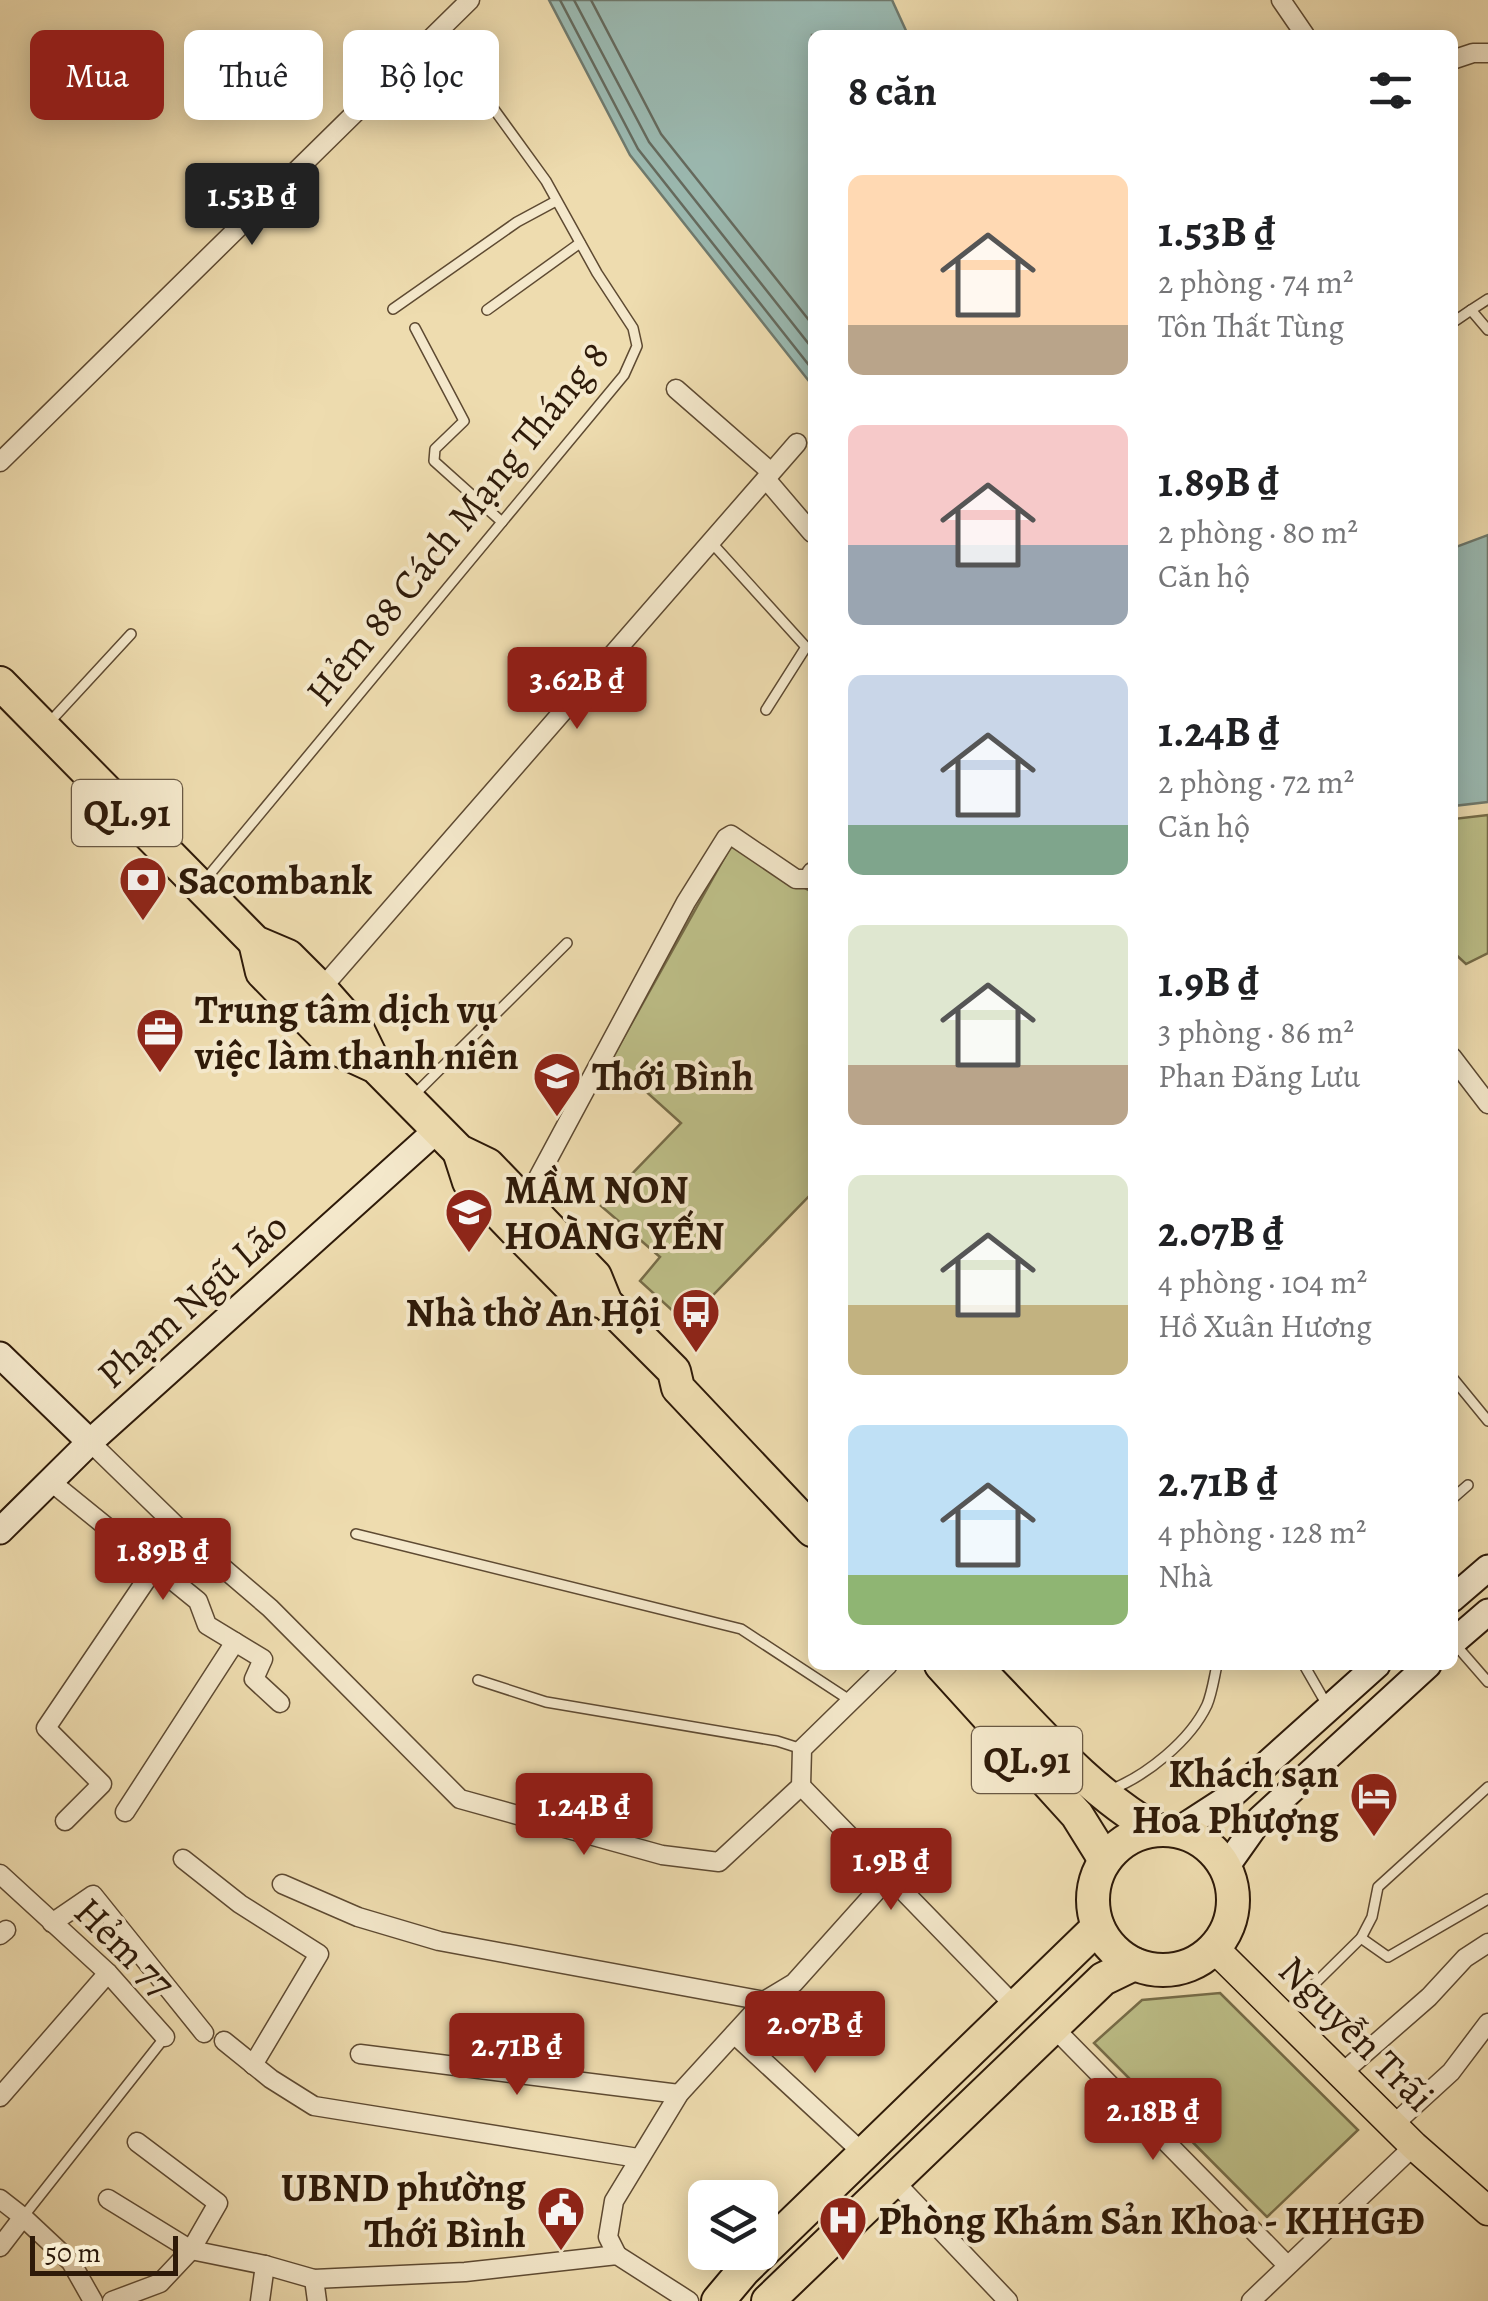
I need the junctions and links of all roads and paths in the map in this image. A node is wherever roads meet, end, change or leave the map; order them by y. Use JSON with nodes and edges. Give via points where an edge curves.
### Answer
{"nodes":[{"id":1,"x":470,"y":0,"type":"edge"},
{"id":2,"x":1280,"y":0,"type":"edge"},
{"id":3,"x":440,"y":30,"type":"edge"},
{"id":4,"x":1301,"y":30,"type":"edge"},
{"id":5,"x":1488,"y":53,"type":"edge"},
{"id":6,"x":1458,"y":58,"type":"edge"},
{"id":7,"x":499,"y":117,"type":"edge"},
{"id":8,"x":348,"y":120,"type":"edge"},
{"id":9,"x":556,"y":200,"type":"junction"},
{"id":10,"x":580,"y":243,"type":"junction"},
{"id":11,"x":1488,"y":299,"type":"edge"},
{"id":12,"x":393,"y":310,"type":"dead end"},
{"id":13,"x":486,"y":310,"type":"dead end"},
{"id":14,"x":1471,"y":310,"type":"junction"},
{"id":15,"x":1458,"y":319,"type":"edge"},
{"id":16,"x":414,"y":328,"type":"dead end"},
{"id":17,"x":1488,"y":330,"type":"edge"},
{"id":18,"x":676,"y":389,"type":"dead end"},
{"id":19,"x":797,"y":443,"type":"dead end"},
{"id":20,"x":0,"y":462,"type":"edge"},
{"id":21,"x":769,"y":476,"type":"junction"},
{"id":22,"x":502,"y":522,"type":"junction"},
{"id":23,"x":808,"y":528,"type":"edge"},
{"id":24,"x":711,"y":542,"type":"junction"},
{"id":25,"x":130,"y":634,"type":"dead end"},
{"id":26,"x":1,"y":686,"type":"edge"},
{"id":27,"x":766,"y":710,"type":"dead end"},
{"id":28,"x":45,"y":727,"type":"junction"},
{"id":29,"x":808,"y":879,"type":"edge"},
{"id":30,"x":200,"y":886,"type":"junction"},
{"id":31,"x":255,"y":942,"type":"junction"},
{"id":32,"x":567,"y":943,"type":"dead end"},
{"id":33,"x":322,"y":990,"type":"junction"},
{"id":34,"x":1458,"y":1065,"type":"edge"},
{"id":35,"x":376,"y":1066,"type":"junction"},
{"id":36,"x":410,"y":1099,"type":"junction"},
{"id":37,"x":1488,"y":1104,"type":"edge"},
{"id":38,"x":449,"y":1140,"type":"junction"},
{"id":39,"x":525,"y":1202,"type":"junction"},
{"id":40,"x":606,"y":1304,"type":"junction"},
{"id":41,"x":0,"y":1355,"type":"edge"},
{"id":42,"x":674,"y":1371,"type":"junction"},
{"id":43,"x":1458,"y":1385,"type":"edge"},
{"id":44,"x":1488,"y":1421,"type":"edge"},
{"id":45,"x":90,"y":1442,"type":"junction"},
{"id":46,"x":50,"y":1481,"type":"junction"},
{"id":47,"x":1468,"y":1485,"type":"dead end"},
{"id":48,"x":808,"y":1493,"type":"edge"},
{"id":49,"x":1458,"y":1494,"type":"edge"},
{"id":50,"x":808,"y":1526,"type":"edge"},
{"id":51,"x":0,"y":1531,"type":"edge"},
{"id":52,"x":356,"y":1534,"type":"dead end"},
{"id":53,"x":155,"y":1567,"type":"junction"},
{"id":54,"x":1488,"y":1568,"type":"edge"},
{"id":55,"x":1458,"y":1594,"type":"edge"},
{"id":56,"x":1488,"y":1612,"type":"edge"},
{"id":57,"x":1458,"y":1639,"type":"edge"},
{"id":58,"x":235,"y":1642,"type":"junction"},
{"id":59,"x":1458,"y":1649,"type":"edge"},
{"id":60,"x":883,"y":1670,"type":"edge"},
{"id":61,"x":945,"y":1670,"type":"edge"},
{"id":62,"x":979,"y":1670,"type":"edge"},
{"id":63,"x":1217,"y":1670,"type":"edge"},
{"id":64,"x":1307,"y":1670,"type":"edge"},
{"id":65,"x":1371,"y":1670,"type":"edge"},
{"id":66,"x":1423,"y":1670,"type":"edge"},
{"id":67,"x":478,"y":1680,"type":"dead end"},
{"id":68,"x":1488,"y":1682,"type":"edge"},
{"id":69,"x":851,"y":1701,"type":"junction"},
{"id":70,"x":280,"y":1703,"type":"dead end"},
{"id":71,"x":1328,"y":1707,"type":"junction"},
{"id":72,"x":802,"y":1749,"type":"junction"},
{"id":73,"x":801,"y":1786,"type":"junction"},
{"id":74,"x":1488,"y":1788,"type":"edge"},
{"id":75,"x":1102,"y":1793,"type":"junction"},
{"id":76,"x":125,"y":1812,"type":"dead end"},
{"id":77,"x":66,"y":1821,"type":"dead end"},
{"id":78,"x":1166,"y":1830,"type":"junction"},
{"id":79,"x":183,"y":1859,"type":"dead end"},
{"id":80,"x":1105,"y":1860,"type":"junction"},
{"id":81,"x":1226,"y":1868,"type":"junction"},
{"id":82,"x":0,"y":1874,"type":"edge"},
{"id":83,"x":889,"y":1877,"type":"junction"},
{"id":84,"x":282,"y":1884,"type":"dead end"},
{"id":85,"x":1488,"y":1899,"type":"edge"},
{"id":86,"x":52,"y":1923,"type":"junction"},
{"id":87,"x":1098,"y":1927,"type":"junction"},
{"id":88,"x":1361,"y":1938,"type":"junction"},
{"id":89,"x":1488,"y":1943,"type":"edge"},
{"id":90,"x":1215,"y":1949,"type":"junction"},
{"id":91,"x":1134,"y":1964,"type":"junction"},
{"id":92,"x":108,"y":1973,"type":"junction"},
{"id":93,"x":764,"y":2001,"type":"junction"},
{"id":94,"x":1016,"y":2007,"type":"junction"},
{"id":95,"x":1283,"y":2015,"type":"junction"},
{"id":96,"x":1488,"y":2023,"type":"edge"},
{"id":97,"x":1053,"y":2028,"type":"junction"},
{"id":98,"x":204,"y":2033,"type":"dead end"},
{"id":99,"x":734,"y":2034,"type":"junction"},
{"id":100,"x":165,"y":2036,"type":"joint"},
{"id":101,"x":224,"y":2041,"type":"dead end"},
{"id":102,"x":360,"y":2054,"type":"dead end"},
{"id":103,"x":253,"y":2065,"type":"junction"},
{"id":104,"x":1342,"y":2072,"type":"junction"},
{"id":105,"x":679,"y":2094,"type":"junction"},
{"id":106,"x":0,"y":2097,"type":"edge"},
{"id":107,"x":1393,"y":2125,"type":"junction"},
{"id":108,"x":137,"y":2142,"type":"dead end"},
{"id":109,"x":1414,"y":2146,"type":"junction"},
{"id":110,"x":864,"y":2154,"type":"junction"},
{"id":111,"x":638,"y":2158,"type":"junction"},
{"id":112,"x":894,"y":2180,"type":"junction"},
{"id":113,"x":0,"y":2198,"type":"edge"},
{"id":114,"x":1483,"y":2198,"type":"edge"},
{"id":115,"x":108,"y":2199,"type":"dead end"},
{"id":116,"x":23,"y":2217,"type":"junction"},
{"id":117,"x":0,"y":2247,"type":"edge"},
{"id":118,"x":191,"y":2250,"type":"junction"},
{"id":119,"x":616,"y":2255,"type":"junction"},
{"id":120,"x":264,"y":2265,"type":"junction"},
{"id":121,"x":1287,"y":2265,"type":"junction"},
{"id":122,"x":314,"y":2279,"type":"junction"},
{"id":123,"x":93,"y":2301,"type":"edge"},
{"id":124,"x":112,"y":2301,"type":"edge"},
{"id":125,"x":260,"y":2301,"type":"edge"},
{"id":126,"x":317,"y":2301,"type":"edge"},
{"id":127,"x":689,"y":2301,"type":"edge"},
{"id":128,"x":718,"y":2301,"type":"edge"},
{"id":129,"x":768,"y":2301,"type":"edge"},
{"id":130,"x":1008,"y":2301,"type":"edge"},
{"id":131,"x":1251,"y":2301,"type":"edge"}],
"edges":[{"from":1,"to":3,"type":"street"},
{"from":2,"to":4,"type":"street"},
{"from":5,"to":6,"type":"street"},
{"from":7,"to":9,"type":"lane","name":"Hẻm 88 Cách Mạng Tháng 8"},
{"from":8,"to":20,"type":"street"},
{"from":9,"to":10,"type":"lane","name":"Hẻm 88 Cách Mạng Tháng 8"},
{"from":9,"to":12,"type":"lane"},
{"from":10,"to":13,"type":"lane"},
{"from":10,"to":22,"type":"lane","name":"Hẻm 88 Cách Mạng Tháng 8","via":[[633,328],[637,346],[624,375]]},
{"from":11,"to":14,"type":"lane"},
{"from":14,"to":15,"type":"lane"},
{"from":14,"to":17,"type":"lane"},
{"from":16,"to":22,"type":"lane","via":[[464,421],[435,449],[434,462]]},
{"from":18,"to":21,"type":"street"},
{"from":19,"to":21,"type":"street"},
{"from":21,"to":23,"type":"street"},
{"from":21,"to":24,"type":"street"},
{"from":22,"to":30,"type":"lane","name":"Hẻm 88 Cách Mạng Tháng 8"},
{"from":24,"to":27,"type":"lane","via":[[806,648]]},
{"from":24,"to":33,"type":"street"},
{"from":25,"to":28,"type":"lane"},
{"from":26,"to":28,"type":"highway","number":"QL.91"},
{"from":28,"to":30,"type":"highway","number":"QL.91"},
{"from":29,"to":39,"type":"street","via":[[796,879],[726,838]]},
{"from":30,"to":31,"type":"highway","number":"QL.91"},
{"from":31,"to":33,"type":"highway","number":"QL.91","via":[[288,956]]},
{"from":31,"to":35,"type":"highway","number":"QL.91","via":[[262,972],[287,998],[338,1049]]},
{"from":32,"to":36,"type":"lane"},
{"from":33,"to":35,"type":"highway","number":"QL.91","via":[[359,1032]]},
{"from":34,"to":37,"type":"street"},
{"from":35,"to":36,"type":"highway","number":"QL.91"},
{"from":36,"to":38,"type":"highway","number":"QL.91"},
{"from":38,"to":39,"type":"highway","number":"QL.91","via":[[488,1165]]},
{"from":38,"to":40,"type":"highway","number":"QL.91","via":[[470,1182],[528,1244],[579,1295]]},
{"from":38,"to":45,"type":"street","name":"Phạm Ngũ Lão"},
{"from":39,"to":40,"type":"highway","number":"QL.91","via":[[596,1276]]},
{"from":40,"to":42,"type":"highway","number":"QL.91"},
{"from":41,"to":45,"type":"street"},
{"from":42,"to":48,"type":"highway","number":"QL.91","via":[[696,1375]]},
{"from":42,"to":50,"type":"highway","number":"QL.91","via":[[678,1388]]},
{"from":43,"to":44,"type":"lane"},
{"from":45,"to":46,"type":"street","name":"Phạm Ngũ Lão"},
{"from":45,"to":73,"type":"street","via":[[270,1608],[460,1799],[662,1856],[720,1862]]},
{"from":46,"to":51,"type":"street","name":"Phạm Ngũ Lão"},
{"from":46,"to":53,"type":"street"},
{"from":47,"to":49,"type":"lane"},
{"from":52,"to":69,"type":"lane","via":[[740,1629]]},
{"from":53,"to":58,"type":"street","via":[[198,1601],[207,1624]]},
{"from":53,"to":77,"type":"street","via":[[46,1728],[102,1784]]},
{"from":54,"to":55,"type":"street"},
{"from":56,"to":57,"type":"street"},
{"from":58,"to":70,"type":"street","via":[[263,1659],[254,1680]]},
{"from":58,"to":76,"type":"street"},
{"from":59,"to":68,"type":"lane"},
{"from":60,"to":69,"type":"street"},
{"from":61,"to":80,"type":"highway","number":"QL.91","via":[[1076,1815]]},
{"from":62,"to":75,"type":"highway","number":"QL.91"},
{"from":63,"to":75,"type":"lane","via":[[1207,1704],[1188,1732],[1134,1780]]},
{"from":64,"to":71,"type":"lane"},
{"from":65,"to":71,"type":"street"},
{"from":66,"to":81,"type":"street","via":[[1260,1820]]},
{"from":67,"to":72,"type":"lane","via":[[546,1702]]},
{"from":69,"to":72,"type":"street"},
{"from":71,"to":78,"type":"street","via":[[1231,1796]]},
{"from":72,"to":73,"type":"street"},
{"from":73,"to":83,"type":"street"},
{"from":74,"to":88,"type":"lane","via":[[1378,1887]]},
{"from":75,"to":78,"type":"highway","number":"QL.91"},
{"from":78,"to":80,"type":"highway","via":[[1126,1840]]},
{"from":78,"to":81,"type":"highway","via":[[1214,1849]]},
{"from":79,"to":103,"type":"street","via":[[318,1954]]},
{"from":80,"to":87,"type":"highway","via":[[1093,1893]]},
{"from":81,"to":90,"type":"highway","via":[[1234,1910]]},
{"from":82,"to":86,"type":"street","name":"Hẻm 77"},
{"from":83,"to":93,"type":"street","via":[[794,1983]]},
{"from":83,"to":94,"type":"street"},
{"from":84,"to":93,"type":"street","via":[[358,1917],[439,1940]]},
{"from":85,"to":88,"type":"lane","via":[[1388,1956]]},
{"from":86,"to":92,"type":"street","name":"Hẻm 77"},
{"from":86,"to":98,"type":"street","via":[[93,1895]]},
{"from":87,"to":91,"type":"highway"},
{"from":87,"to":94,"type":"highway"},
{"from":88,"to":95,"type":"lane"},
{"from":89,"to":104,"type":"street"},
{"from":90,"to":91,"type":"highway","via":[[1177,1970]]},
{"from":90,"to":95,"type":"main road","name":"Nguyễn Trãi"},
{"from":91,"to":97,"type":"highway","via":[[1103,1979]]},
{"from":92,"to":100,"type":"street","name":"Hẻm 77"},
{"from":92,"to":106,"type":"street"},
{"from":93,"to":99,"type":"street"},
{"from":94,"to":110,"type":"highway"},
{"from":95,"to":104,"type":"main road","name":"Nguyễn Trãi"},
{"from":96,"to":107,"type":"street","via":[[1451,2072]]},
{"from":97,"to":112,"type":"highway"},
{"from":97,"to":121,"type":"street"},
{"from":99,"to":105,"type":"street"},
{"from":99,"to":110,"type":"street"},
{"from":100,"to":116,"type":"lane","name":"Hẻm 77"},
{"from":101,"to":103,"type":"street"},
{"from":102,"to":105,"type":"street"},
{"from":103,"to":111,"type":"street","via":[[314,2106]]},
{"from":104,"to":107,"type":"main road","name":"Nguyễn Trãi"},
{"from":105,"to":111,"type":"street"},
{"from":107,"to":109,"type":"main road","name":"Nguyễn Trãi"},
{"from":108,"to":118,"type":"street","via":[[218,2203]]},
{"from":109,"to":114,"type":"main road","name":"Nguyễn Trãi"},
{"from":109,"to":121,"type":"street"},
{"from":110,"to":128,"type":"highway"},
{"from":111,"to":119,"type":"street","via":[[614,2200],[608,2237]]},
{"from":112,"to":129,"type":"highway"},
{"from":112,"to":130,"type":"street"},
{"from":113,"to":116,"type":"street"},
{"from":115,"to":118,"type":"street"},
{"from":116,"to":117,"type":"street"},
{"from":116,"to":123,"type":"street","via":[[70,2262]]},
{"from":118,"to":120,"type":"street"},
{"from":118,"to":124,"type":"street","via":[[160,2283]]},
{"from":119,"to":122,"type":"street"},
{"from":119,"to":127,"type":"street"},
{"from":120,"to":122,"type":"street"},
{"from":120,"to":125,"type":"street"},
{"from":121,"to":131,"type":"street"},
{"from":122,"to":126,"type":"street"}]}
